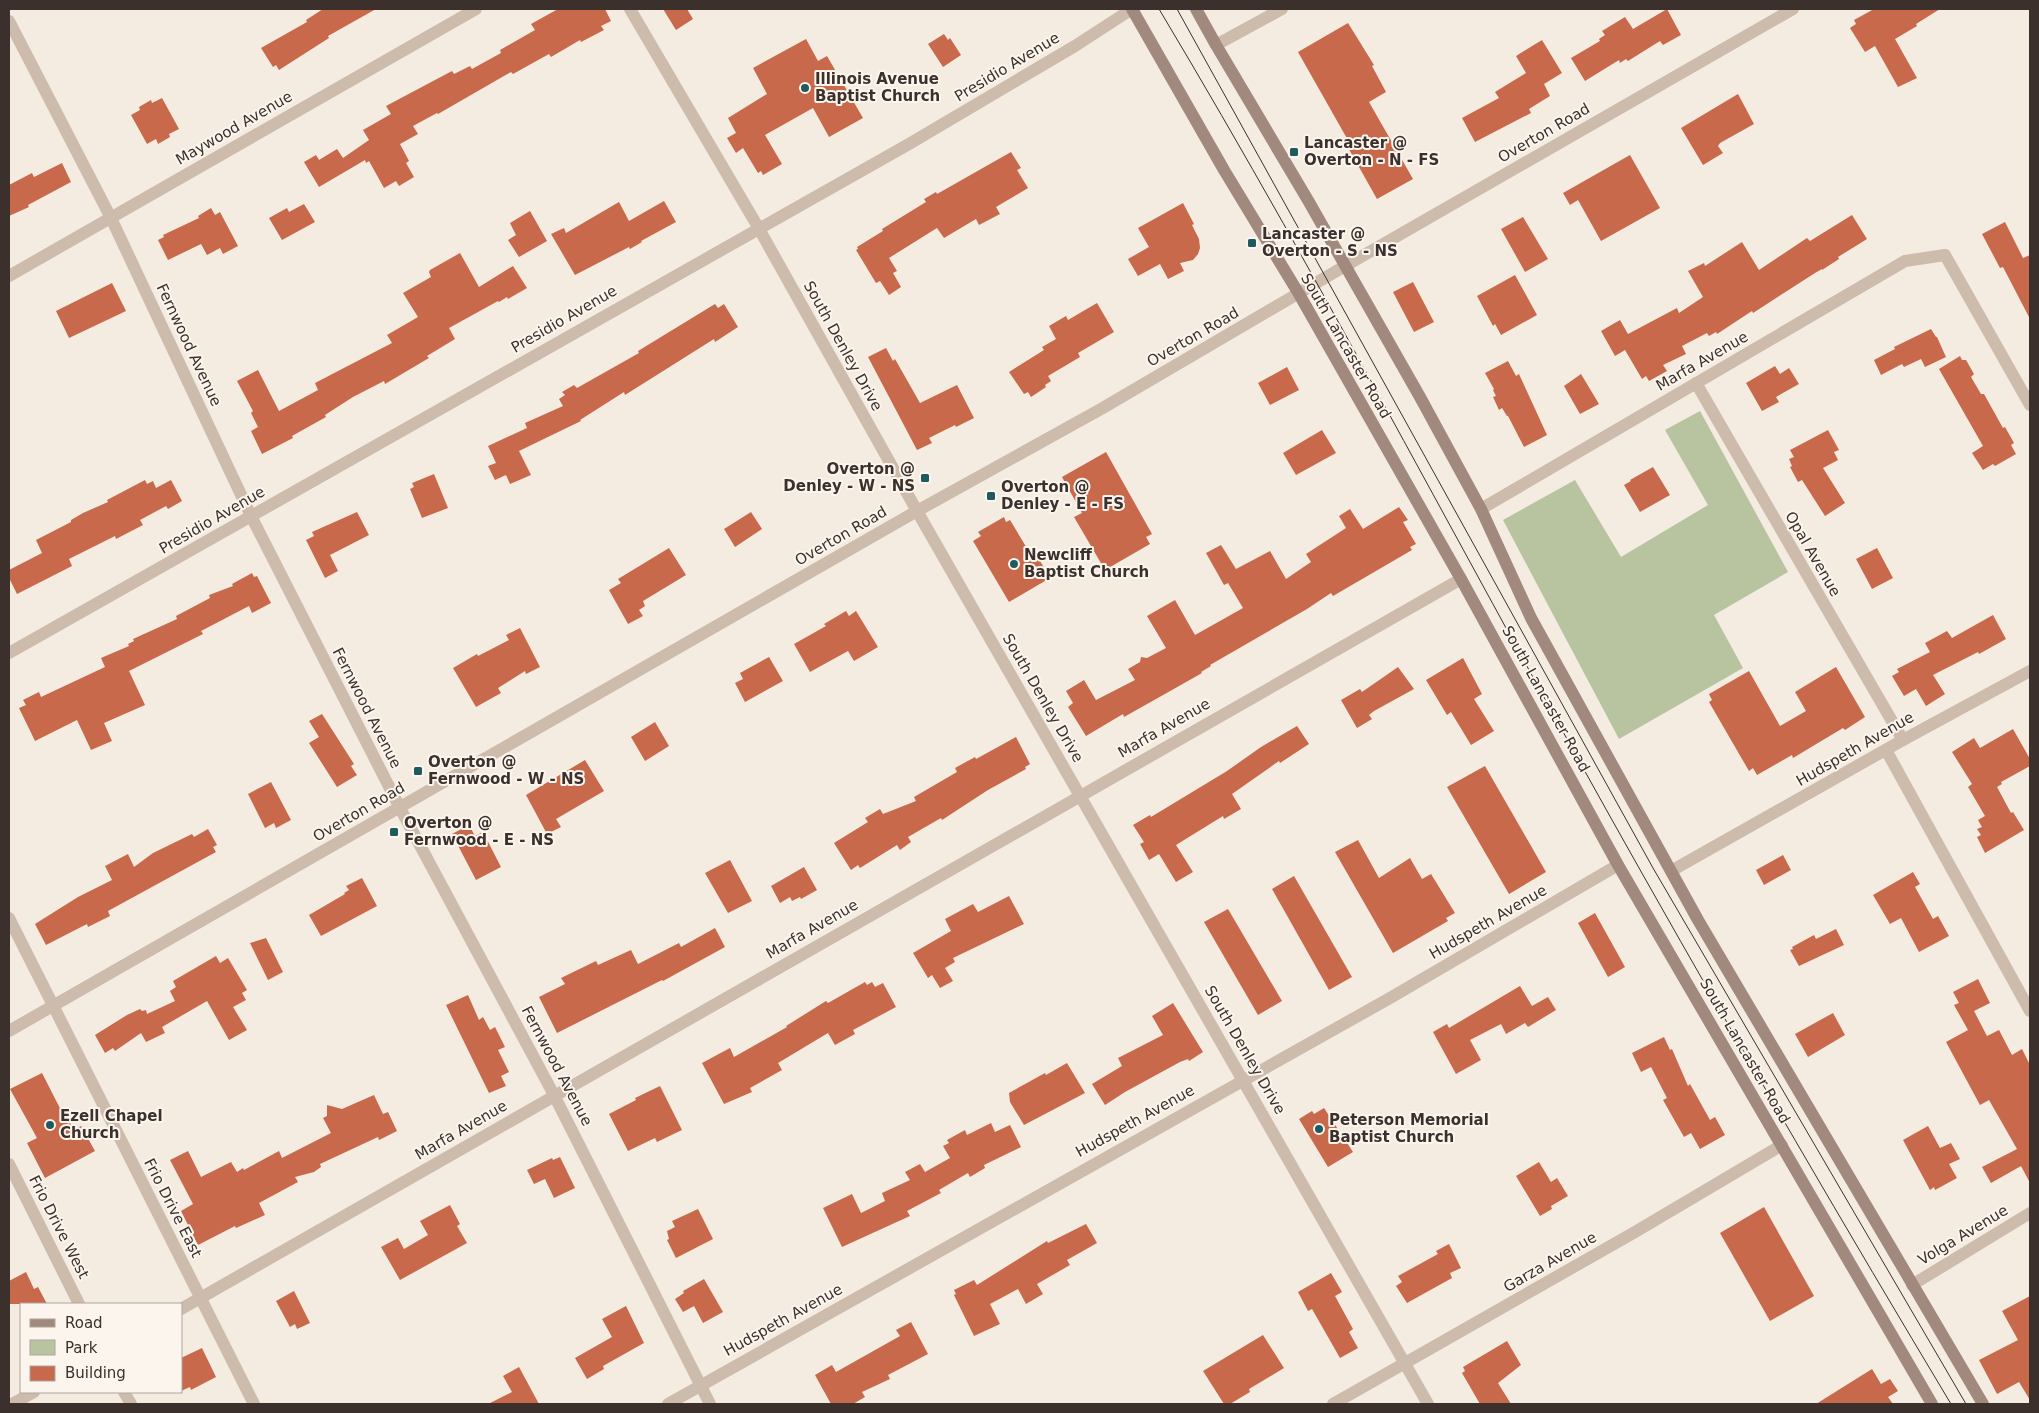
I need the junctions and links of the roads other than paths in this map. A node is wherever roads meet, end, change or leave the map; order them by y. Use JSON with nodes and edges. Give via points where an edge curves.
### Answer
{"nodes":[{"id":1,"x":476,"y":9,"type":"edge"},
{"id":2,"x":630,"y":9,"type":"edge"},
{"id":3,"x":1132,"y":9,"type":"edge"},
{"id":4,"x":1196,"y":9,"type":"edge"},
{"id":5,"x":1282,"y":9,"type":"edge"},
{"id":6,"x":1793,"y":9,"type":"edge"},
{"id":7,"x":9,"y":21,"type":"edge"},
{"id":8,"x":1216,"y":45,"type":"junction"},
{"id":9,"x":111,"y":218,"type":"junction"},
{"id":10,"x":758,"y":228,"type":"junction"},
{"id":11,"x":1345,"y":266,"type":"junction"},
{"id":12,"x":9,"y":276,"type":"edge"},
{"id":13,"x":1299,"y":294,"type":"junction"},
{"id":14,"x":1696,"y":383,"type":"junction"},
{"id":15,"x":2030,"y":405,"type":"edge"},
{"id":16,"x":1480,"y":509,"type":"junction"},
{"id":17,"x":917,"y":511,"type":"junction"},
{"id":18,"x":251,"y":516,"type":"junction"},
{"id":19,"x":1461,"y":579,"type":"junction"},
{"id":20,"x":9,"y":653,"type":"edge"},
{"id":21,"x":2030,"y":671,"type":"edge"},
{"id":22,"x":1903,"y":740,"type":"junction"},
{"id":23,"x":1886,"y":750,"type":"junction"},
{"id":24,"x":1080,"y":794,"type":"junction"},
{"id":25,"x":400,"y":808,"type":"junction"},
{"id":26,"x":1618,"y":865,"type":"junction"},
{"id":27,"x":1671,"y":871,"type":"junction"},
{"id":28,"x":9,"y":918,"type":"edge"},
{"id":29,"x":53,"y":1005,"type":"junction"},
{"id":30,"x":2030,"y":1011,"type":"edge"},
{"id":31,"x":9,"y":1031,"type":"edge"},
{"id":32,"x":1243,"y":1079,"type":"junction"},
{"id":33,"x":554,"y":1094,"type":"junction"},
{"id":34,"x":1782,"y":1145,"type":"junction"},
{"id":35,"x":9,"y":1164,"type":"edge"},
{"id":36,"x":2030,"y":1213,"type":"edge"},
{"id":37,"x":1912,"y":1285,"type":"junction"},
{"id":38,"x":200,"y":1298,"type":"junction"},
{"id":39,"x":78,"y":1303,"type":"edge"},
{"id":40,"x":182,"y":1308,"type":"edge"},
{"id":41,"x":1405,"y":1363,"type":"junction"},
{"id":42,"x":700,"y":1385,"type":"junction"},
{"id":43,"x":32,"y":1393,"type":"edge"},
{"id":44,"x":125,"y":1393,"type":"edge"},
{"id":45,"x":12,"y":1404,"type":"edge"},
{"id":46,"x":131,"y":1404,"type":"edge"},
{"id":47,"x":254,"y":1404,"type":"edge"},
{"id":48,"x":668,"y":1404,"type":"edge"},
{"id":49,"x":710,"y":1404,"type":"edge"},
{"id":50,"x":1333,"y":1404,"type":"edge"},
{"id":51,"x":1428,"y":1404,"type":"edge"},
{"id":52,"x":1932,"y":1404,"type":"edge"},
{"id":53,"x":1983,"y":1404,"type":"edge"}],
"edges":[{"from":1,"to":9,"type":"street","name":"Maywood Avenue"},
{"from":2,"to":10,"type":"street","name":"South Denley Drive"},
{"from":3,"to":10,"type":"street","name":"Presidio Avenue","via":[[909,144]]},
{"from":3,"to":13,"type":"main road","name":"South Lancaster Road"},
{"from":4,"to":8,"type":"main road","name":"South Lancaster Road"},
{"from":5,"to":8,"type":"street"},
{"from":6,"to":11,"type":"street","name":"Overton Road"},
{"from":7,"to":9,"type":"street","name":"Fernwood Avenue"},
{"from":8,"to":11,"type":"main road","name":"South Lancaster Road"},
{"from":9,"to":12,"type":"street","name":"Maywood Avenue"},
{"from":9,"to":18,"type":"street","name":"Fernwood Avenue"},
{"from":10,"to":17,"type":"street","name":"South Denley Drive"},
{"from":10,"to":18,"type":"street","name":"Presidio Avenue"},
{"from":11,"to":13,"type":"street","name":"Overton Road"},
{"from":11,"to":16,"type":"main road","name":"South Lancaster Road"},
{"from":13,"to":17,"type":"street","name":"Overton Road"},
{"from":13,"to":19,"type":"main road","name":"South Lancaster Road"},
{"from":14,"to":15,"type":"street","name":"Marfa Avenue","via":[[1905,261],[1945,255]]},
{"from":14,"to":16,"type":"street","name":"Marfa Avenue"},
{"from":14,"to":22,"type":"street","name":"Opal Avenue"},
{"from":16,"to":27,"type":"main road","name":"South Lancaster Road","via":[[1531,618]]},
{"from":17,"to":24,"type":"street","name":"South Denley Drive"},
{"from":17,"to":25,"type":"street","name":"Overton Road"},
{"from":18,"to":20,"type":"street","name":"Presidio Avenue"},
{"from":18,"to":25,"type":"street","name":"Fernwood Avenue"},
{"from":19,"to":24,"type":"street","name":"Marfa Avenue"},
{"from":19,"to":26,"type":"main road","name":"South Lancaster Road"},
{"from":21,"to":22,"type":"street","name":"Hudspeth Avenue"},
{"from":22,"to":23,"type":"street","name":"Hudspeth Avenue"},
{"from":23,"to":27,"type":"street","name":"Hudspeth Avenue"},
{"from":23,"to":30,"type":"street"},
{"from":24,"to":32,"type":"street","name":"South Denley Drive"},
{"from":24,"to":33,"type":"street","name":"Marfa Avenue"},
{"from":25,"to":29,"type":"street","name":"Overton Road"},
{"from":25,"to":33,"type":"street","name":"Fernwood Avenue"},
{"from":26,"to":32,"type":"street","name":"Hudspeth Avenue"},
{"from":26,"to":34,"type":"main road","name":"South Lancaster Road"},
{"from":27,"to":37,"type":"main road","name":"South Lancaster Road"},
{"from":28,"to":29,"type":"street","name":"Frio Drive East"},
{"from":29,"to":31,"type":"street","name":"Overton Road"},
{"from":29,"to":38,"type":"street","name":"Frio Drive East"},
{"from":32,"to":41,"type":"street","name":"South Denley Drive"},
{"from":32,"to":42,"type":"street","name":"Hudspeth Avenue"},
{"from":33,"to":38,"type":"street","name":"Marfa Avenue"},
{"from":33,"to":42,"type":"street","name":"Fernwood Avenue"},
{"from":34,"to":41,"type":"street","name":"Garza Avenue"},
{"from":34,"to":52,"type":"main road","name":"South Lancaster Road"},
{"from":35,"to":39,"type":"street","name":"Frio Drive West"},
{"from":36,"to":37,"type":"street","name":"Volga Avenue"},
{"from":37,"to":53,"type":"main road","name":"South Lancaster Road"},
{"from":38,"to":40,"type":"street","name":"Marfa Avenue"},
{"from":38,"to":47,"type":"street","name":"Frio Drive East"},
{"from":41,"to":50,"type":"street","name":"Garza Avenue"},
{"from":41,"to":51,"type":"street","name":"South Denley Drive"},
{"from":42,"to":48,"type":"street","name":"Hudspeth Avenue"},
{"from":42,"to":49,"type":"street","name":"Fernwood Avenue"},
{"from":43,"to":45,"type":"street"},
{"from":44,"to":46,"type":"street"}]}
